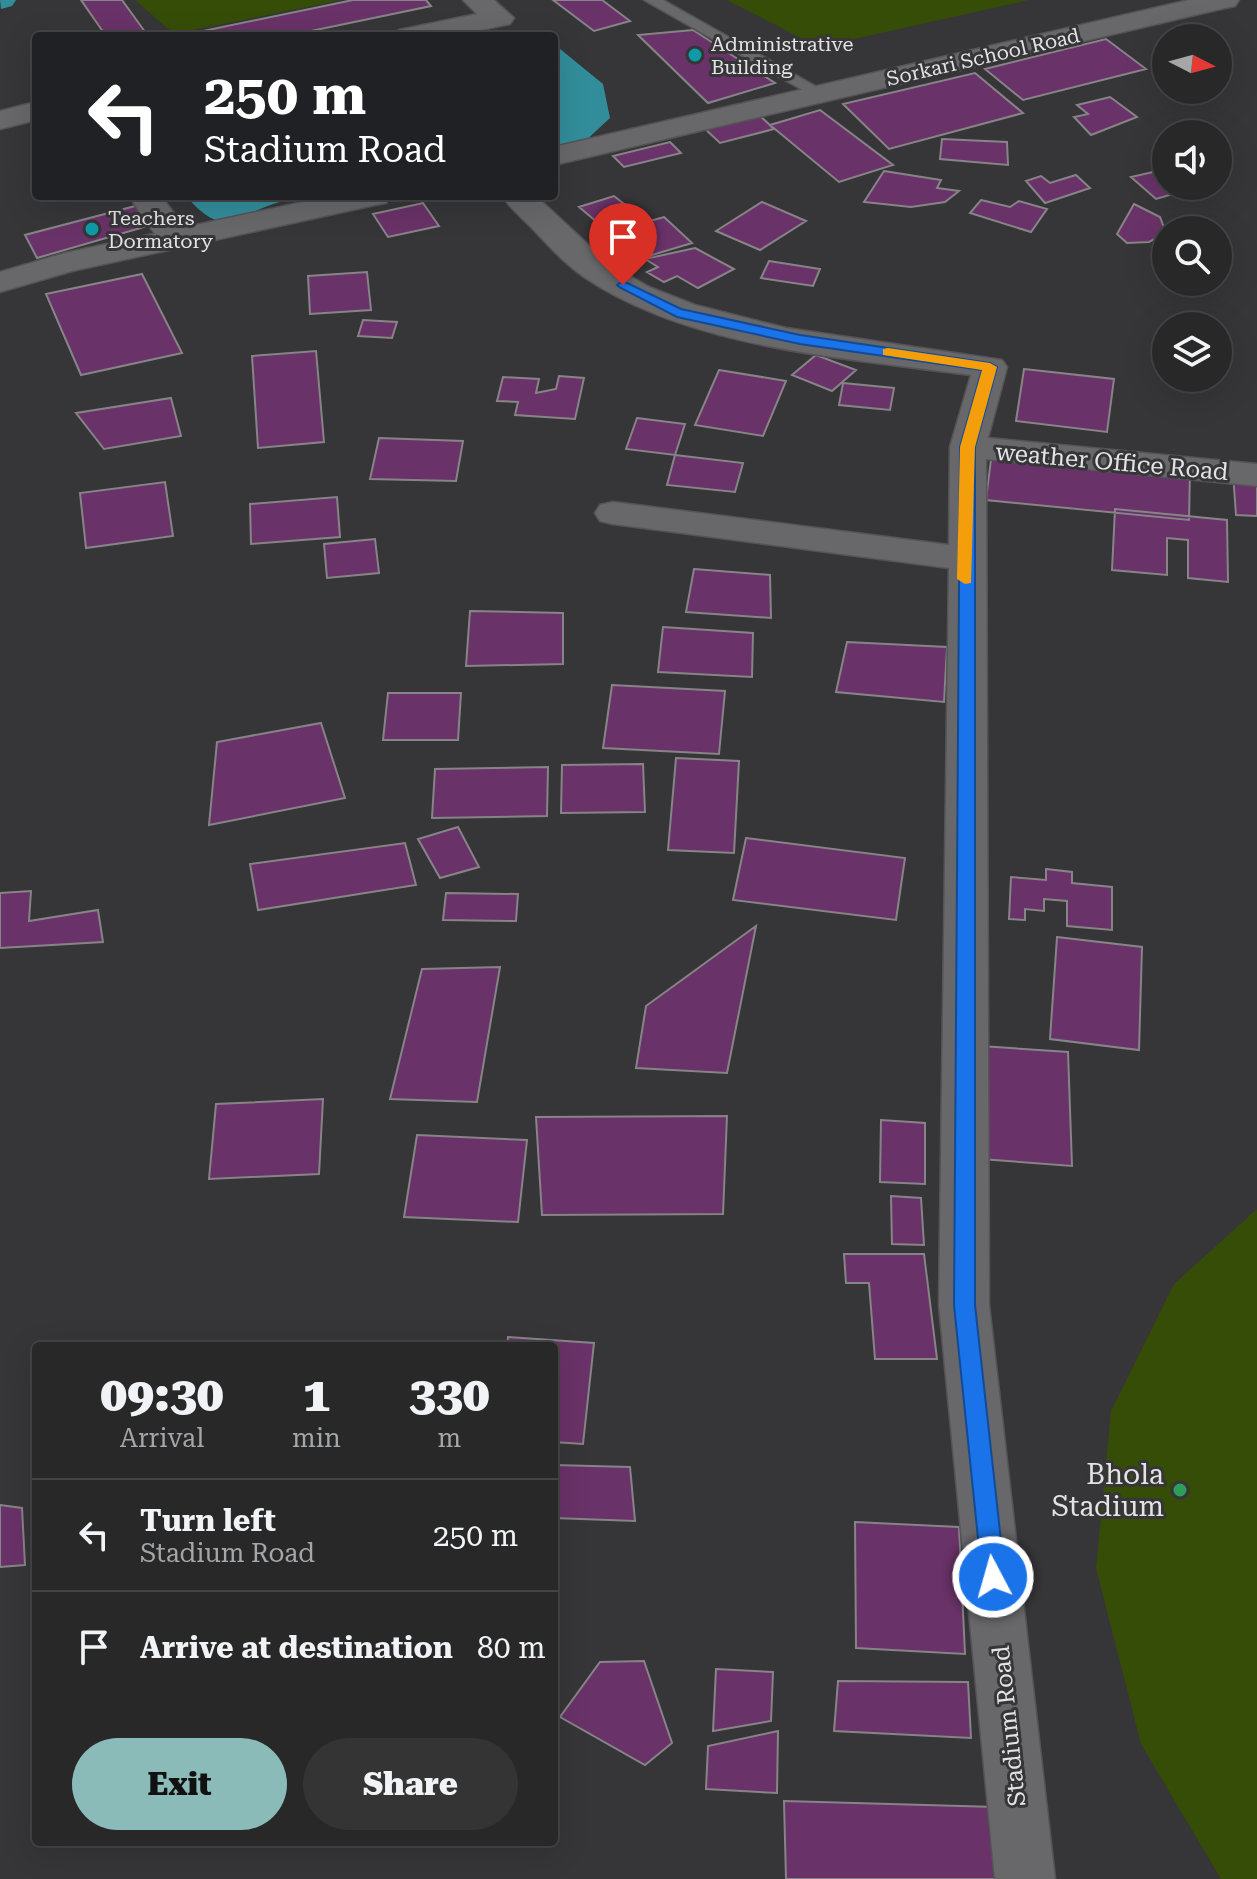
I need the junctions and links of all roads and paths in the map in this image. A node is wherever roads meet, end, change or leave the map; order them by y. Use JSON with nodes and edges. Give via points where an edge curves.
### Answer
{"nodes":[{"id":1,"x":477,"y":0,"type":"edge"},
{"id":2,"x":652,"y":0,"type":"edge"},
{"id":3,"x":1225,"y":0,"type":"edge"},
{"id":4,"x":429,"y":32,"type":"edge"},
{"id":5,"x":821,"y":94,"type":"junction"},
{"id":6,"x":32,"y":112,"type":"edge"},
{"id":7,"x":0,"y":120,"type":"edge"},
{"id":8,"x":558,"y":155,"type":"edge"},
{"id":9,"x":148,"y":200,"type":"edge"},
{"id":10,"x":357,"y":200,"type":"edge"},
{"id":11,"x":522,"y":200,"type":"edge"},
{"id":12,"x":177,"y":239,"type":"junction"},
{"id":13,"x":0,"y":282,"type":"edge"},
{"id":14,"x":968,"y":447,"type":"junction"},
{"id":15,"x":1257,"y":475,"type":"edge"},
{"id":16,"x":613,"y":513,"type":"dead end"},
{"id":17,"x":965,"y":559,"type":"junction"},
{"id":18,"x":1025,"y":1879,"type":"edge"}],
"edges":[{"from":1,"to":4,"type":"street","via":[[500,18]]},
{"from":2,"to":5,"type":"lane"},
{"from":3,"to":5,"type":"street","name":"Sorkari School Road"},
{"from":5,"to":8,"type":"street","name":"Sorkari School Road"},
{"from":6,"to":7,"type":"street"},
{"from":9,"to":12,"type":"street"},
{"from":10,"to":12,"type":"street"},
{"from":11,"to":14,"type":"street","name":"Stadium Road","via":[[597,271],[677,312],[800,339],[990,367]]},
{"from":12,"to":13,"type":"street"},
{"from":14,"to":15,"type":"street","name":"weather Office Road"},
{"from":14,"to":17,"type":"street","name":"Stadium Road"},
{"from":16,"to":17,"type":"street"},
{"from":17,"to":18,"type":"street","name":"Stadium Road","via":[[964,1305]]}]}
